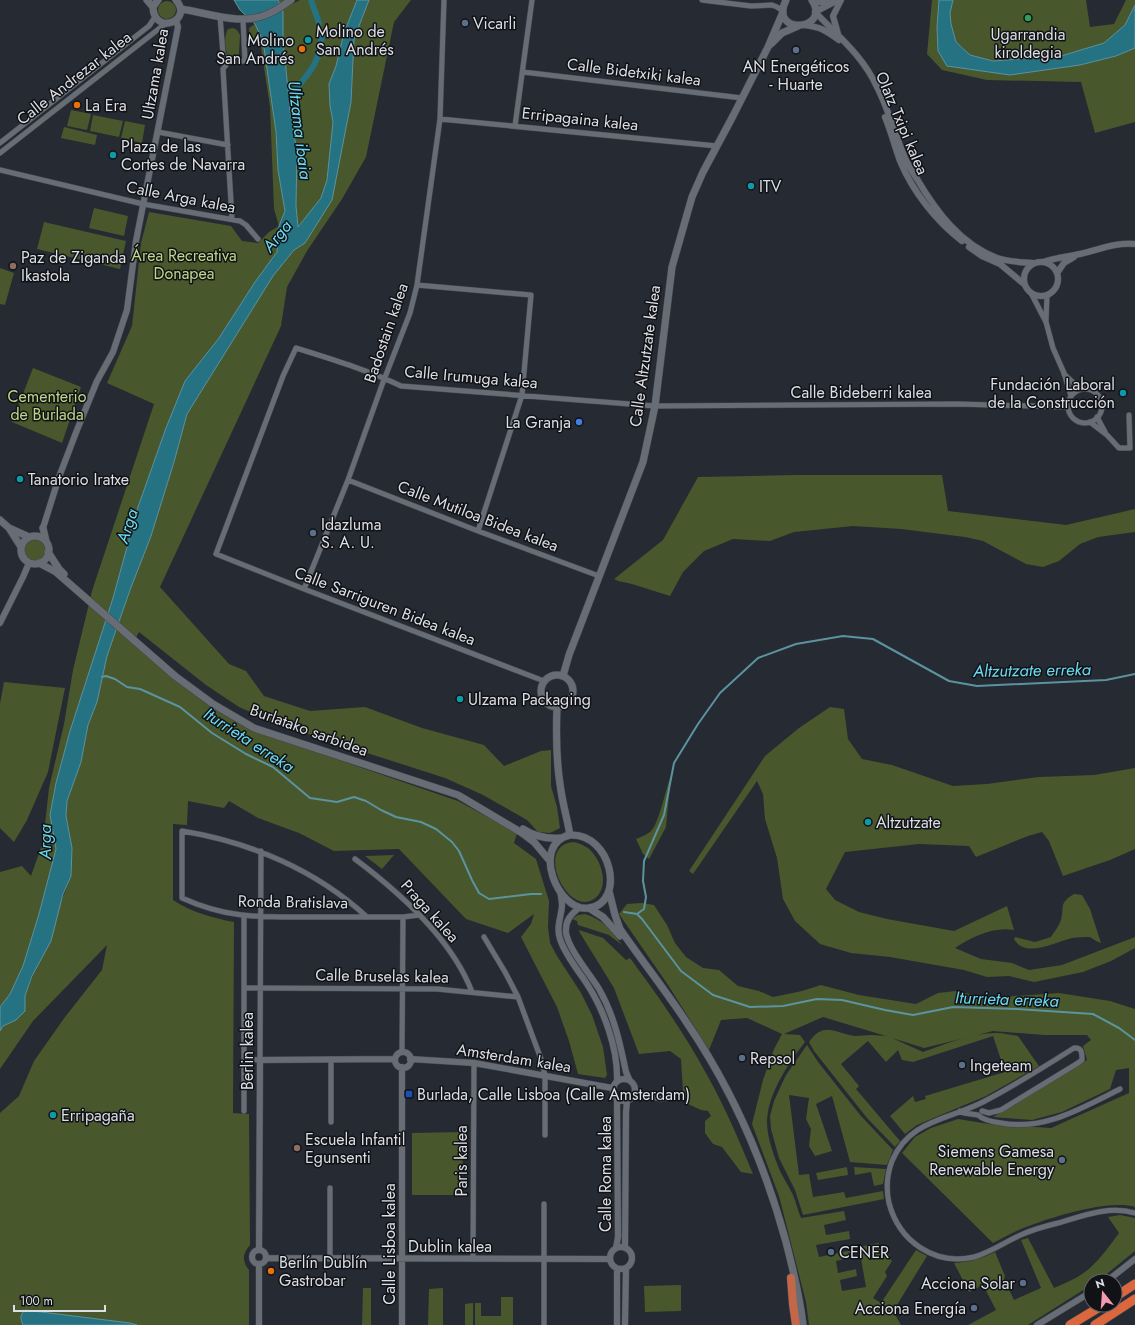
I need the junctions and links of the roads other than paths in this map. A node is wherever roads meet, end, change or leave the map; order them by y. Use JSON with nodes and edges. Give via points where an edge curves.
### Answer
{"nodes":[{"id":1,"x":147,"y":0,"type":"edge"},
{"id":2,"x":158,"y":0,"type":"edge"},
{"id":3,"x":176,"y":0,"type":"edge"},
{"id":4,"x":444,"y":0,"type":"edge"},
{"id":5,"x":532,"y":0,"type":"edge"},
{"id":6,"x":702,"y":0,"type":"edge"},
{"id":7,"x":776,"y":0,"type":"edge"},
{"id":8,"x":812,"y":0,"type":"edge"},
{"id":9,"x":839,"y":0,"type":"edge"},
{"id":10,"x":290,"y":1,"type":"edge"},
{"id":11,"x":154,"y":7,"type":"junction"},
{"id":12,"x":784,"y":7,"type":"edge"},
{"id":13,"x":181,"y":9,"type":"junction"},
{"id":14,"x":815,"y":12,"type":"junction"},
{"id":15,"x":220,"y":16,"type":"junction"},
{"id":16,"x":155,"y":17,"type":"junction"},
{"id":17,"x":176,"y":20,"type":"junction"},
{"id":18,"x":245,"y":20,"type":"junction"},
{"id":19,"x":165,"y":24,"type":"junction"},
{"id":20,"x":801,"y":25,"type":"junction"},
{"id":21,"x":838,"y":35,"type":"junction"},
{"id":22,"x":768,"y":47,"type":"junction"},
{"id":23,"x":229,"y":61,"type":"junction"},
{"id":24,"x":523,"y":72,"type":"junction"},
{"id":25,"x":742,"y":98,"type":"junction"},
{"id":26,"x":440,"y":119,"type":"junction"},
{"id":27,"x":516,"y":126,"type":"junction"},
{"id":28,"x":158,"y":132,"type":"junction"},
{"id":29,"x":0,"y":143,"type":"edge"},
{"id":30,"x":228,"y":145,"type":"junction"},
{"id":31,"x":716,"y":146,"type":"junction"},
{"id":32,"x":0,"y":153,"type":"edge"},
{"id":33,"x":0,"y":170,"type":"edge"},
{"id":34,"x":143,"y":204,"type":"junction"},
{"id":35,"x":232,"y":219,"type":"junction"},
{"id":36,"x":258,"y":238,"type":"dead end"},
{"id":37,"x":1135,"y":244,"type":"edge"},
{"id":38,"x":1078,"y":254,"type":"junction"},
{"id":39,"x":1043,"y":262,"type":"junction"},
{"id":40,"x":1033,"y":263,"type":"junction"},
{"id":41,"x":1057,"y":273,"type":"junction"},
{"id":42,"x":1024,"y":284,"type":"junction"},
{"id":43,"x":417,"y":286,"type":"junction"},
{"id":44,"x":1031,"y":293,"type":"junction"},
{"id":45,"x":1047,"y":295,"type":"junction"},
{"id":46,"x":1046,"y":322,"type":"junction"},
{"id":47,"x":1064,"y":373,"type":"junction"},
{"id":48,"x":384,"y":378,"type":"junction"},
{"id":49,"x":1080,"y":389,"type":"junction"},
{"id":50,"x":522,"y":395,"type":"junction"},
{"id":51,"x":1071,"y":396,"type":"junction"},
{"id":52,"x":655,"y":406,"type":"junction"},
{"id":53,"x":1068,"y":407,"type":"junction"},
{"id":54,"x":1129,"y":415,"type":"dead end"},
{"id":55,"x":1097,"y":417,"type":"junction"},
{"id":56,"x":1090,"y":422,"type":"junction"},
{"id":57,"x":1106,"y":435,"type":"junction"},
{"id":58,"x":348,"y":480,"type":"junction"},
{"id":59,"x":0,"y":520,"type":"edge"},
{"id":60,"x":9,"y":528,"type":"junction"},
{"id":61,"x":43,"y":528,"type":"junction"},
{"id":62,"x":478,"y":531,"type":"junction"},
{"id":63,"x":31,"y":537,"type":"junction"},
{"id":64,"x":46,"y":541,"type":"junction"},
{"id":65,"x":21,"y":547,"type":"junction"},
{"id":66,"x":48,"y":552,"type":"junction"},
{"id":67,"x":216,"y":554,"type":"joint"},
{"id":68,"x":28,"y":563,"type":"junction"},
{"id":69,"x":39,"y":563,"type":"junction"},
{"id":70,"x":599,"y":576,"type":"junction"},
{"id":71,"x":304,"y":589,"type":"junction"},
{"id":72,"x":83,"y":594,"type":"junction"},
{"id":73,"x":0,"y":622,"type":"edge"},
{"id":74,"x":139,"y":643,"type":"junction"},
{"id":75,"x":563,"y":676,"type":"junction"},
{"id":76,"x":544,"y":681,"type":"junction"},
{"id":77,"x":557,"y":707,"type":"junction"},
{"id":78,"x":570,"y":835,"type":"junction"},
{"id":79,"x":560,"y":838,"type":"junction"},
{"id":80,"x":261,"y":851,"type":"junction"},
{"id":81,"x":355,"y":859,"type":"dead end"},
{"id":82,"x":550,"y":861,"type":"junction"},
{"id":83,"x":560,"y":891,"type":"junction"},
{"id":84,"x":609,"y":891,"type":"junction"},
{"id":85,"x":579,"y":908,"type":"junction"},
{"id":86,"x":589,"y":908,"type":"junction"},
{"id":87,"x":419,"y":915,"type":"junction"},
{"id":88,"x":244,"y":916,"type":"junction"},
{"id":89,"x":367,"y":916,"type":"junction"},
{"id":90,"x":260,"y":917,"type":"junction"},
{"id":91,"x":403,"y":917,"type":"junction"},
{"id":92,"x":484,"y":937,"type":"dead end"},
{"id":93,"x":245,"y":988,"type":"junction"},
{"id":94,"x":260,"y":988,"type":"junction"},
{"id":95,"x":403,"y":988,"type":"junction"},
{"id":96,"x":472,"y":992,"type":"junction"},
{"id":97,"x":518,"y":997,"type":"junction"},
{"id":98,"x":402,"y":1052,"type":"junction"},
{"id":99,"x":244,"y":1058,"type":"junction"},
{"id":100,"x":331,"y":1059,"type":"junction"},
{"id":101,"x":395,"y":1059,"type":"junction"},
{"id":102,"x":410,"y":1059,"type":"junction"},
{"id":103,"x":260,"y":1060,"type":"junction"},
{"id":104,"x":474,"y":1063,"type":"junction"},
{"id":105,"x":402,"y":1067,"type":"junction"},
{"id":106,"x":545,"y":1075,"type":"junction"},
{"id":107,"x":629,"y":1079,"type":"junction"},
{"id":108,"x":617,"y":1080,"type":"junction"},
{"id":109,"x":612,"y":1088,"type":"junction"},
{"id":110,"x":1120,"y":1090,"type":"dead end"},
{"id":111,"x":635,"y":1092,"type":"junction"},
{"id":112,"x":670,"y":1094,"type":"dead end"},
{"id":113,"x":617,"y":1099,"type":"junction"},
{"id":114,"x":627,"y":1101,"type":"junction"},
{"id":115,"x":981,"y":1104,"type":"junction"},
{"id":116,"x":244,"y":1111,"type":"dead end"},
{"id":117,"x":960,"y":1111,"type":"junction"},
{"id":118,"x":980,"y":1113,"type":"junction"},
{"id":119,"x":331,"y":1122,"type":"dead end"},
{"id":120,"x":545,"y":1135,"type":"dead end"},
{"id":121,"x":330,"y":1188,"type":"dead end"},
{"id":122,"x":544,"y":1204,"type":"dead end"},
{"id":123,"x":1135,"y":1213,"type":"edge"},
{"id":124,"x":616,"y":1248,"type":"junction"},
{"id":125,"x":625,"y":1248,"type":"junction"},
{"id":126,"x":259,"y":1250,"type":"junction"},
{"id":127,"x":267,"y":1258,"type":"junction"},
{"id":128,"x":330,"y":1258,"type":"junction"},
{"id":129,"x":402,"y":1258,"type":"junction"},
{"id":130,"x":473,"y":1259,"type":"junction"},
{"id":131,"x":545,"y":1259,"type":"junction"},
{"id":132,"x":610,"y":1259,"type":"junction"},
{"id":133,"x":1135,"y":1259,"type":"edge"},
{"id":134,"x":259,"y":1265,"type":"junction"},
{"id":135,"x":626,"y":1268,"type":"junction"},
{"id":136,"x":617,"y":1269,"type":"junction"},
{"id":137,"x":1117,"y":1273,"type":"edge"},
{"id":138,"x":793,"y":1277,"type":"junction"},
{"id":139,"x":1135,"y":1284,"type":"edge"},
{"id":140,"x":1123,"y":1292,"type":"edge"},
{"id":141,"x":1083,"y":1297,"type":"edge"},
{"id":142,"x":1135,"y":1299,"type":"edge"},
{"id":143,"x":1091,"y":1313,"type":"edge"},
{"id":144,"x":259,"y":1325,"type":"edge"},
{"id":145,"x":402,"y":1325,"type":"edge"},
{"id":146,"x":544,"y":1325,"type":"edge"},
{"id":147,"x":618,"y":1325,"type":"edge"},
{"id":148,"x":625,"y":1325,"type":"edge"},
{"id":149,"x":796,"y":1325,"type":"edge"},
{"id":150,"x":800,"y":1325,"type":"edge"},
{"id":151,"x":803,"y":1325,"type":"edge"},
{"id":152,"x":806,"y":1325,"type":"edge"},
{"id":153,"x":1037,"y":1325,"type":"edge"},
{"id":154,"x":1068,"y":1325,"type":"edge"},
{"id":155,"x":1094,"y":1325,"type":"edge"}],
"edges":[{"from":1,"to":11,"type":"main road"},
{"from":2,"to":11,"type":"main road"},
{"from":3,"to":13,"type":"main road"},
{"from":4,"to":26,"type":"street","name":"Badostain kalea"},
{"from":5,"to":24,"type":"street"},
{"from":6,"to":12,"type":"street"},
{"from":7,"to":12,"type":"main road"},
{"from":8,"to":9,"type":"street"},
{"from":8,"to":14,"type":"main road"},
{"from":9,"to":14,"type":"street"},
{"from":9,"to":21,"type":"street","via":[[833,16]]},
{"from":10,"to":18,"type":"main road","via":[[270,14]]},
{"from":11,"to":16,"type":"main road"},
{"from":12,"to":20,"type":"main road","via":[[787,21]]},
{"from":12,"to":22,"type":"main road"},
{"from":13,"to":15,"type":"main road"},
{"from":13,"to":17,"type":"main road"},
{"from":14,"to":20,"type":"main road","via":[[812,20]]},
{"from":14,"to":21,"type":"street","name":"Olatz Txipi kalea"},
{"from":15,"to":18,"type":"main road"},
{"from":15,"to":23,"type":"street","via":[[223,54]]},
{"from":16,"to":19,"type":"main road"},
{"from":16,"to":29,"type":"street","name":"Calle Andrezar kalea","via":[[149,26]]},
{"from":17,"to":19,"type":"main road"},
{"from":17,"to":28,"type":"street","name":"Ultzama kalea","via":[[178,27]]},
{"from":18,"to":23,"type":"street","via":[[245,61]]},
{"from":19,"to":32,"type":"street","name":"Calle Andrezar kalea"},
{"from":20,"to":22,"type":"main road","via":[[782,32]]},
{"from":20,"to":42,"type":"street","name":"Olatz Txipi kalea","via":[[827,31],[848,49],[863,69],[875,90],[901,162],[923,202],[957,237],[982,256],[1000,264]]},
{"from":21,"to":40,"type":"street","name":"Olatz Txipi kalea","via":[[867,69],[877,87],[906,160],[942,217],[964,239],[983,252],[998,259]]},
{"from":22,"to":25,"type":"main road","name":"Calle Altzutzate kalea"},
{"from":23,"to":30,"type":"street","via":[[224,69]]},
{"from":24,"to":25,"type":"street","name":"Calle Bidetxiki kalea"},
{"from":24,"to":27,"type":"street"},
{"from":25,"to":31,"type":"main road","name":"Calle Altzutzate kalea"},
{"from":26,"to":27,"type":"street","name":"Erripagaina kalea"},
{"from":26,"to":43,"type":"street","name":"Badostain kalea"},
{"from":27,"to":31,"type":"street","name":"Erripagaina kalea"},
{"from":28,"to":30,"type":"street"},
{"from":28,"to":34,"type":"street","name":"Ultzama kalea"},
{"from":30,"to":35,"type":"street"},
{"from":31,"to":52,"type":"main road","name":"Calle Altzutzate kalea","via":[[692,197],[672,267]]},
{"from":33,"to":34,"type":"street","name":"Calle Arga kalea"},
{"from":34,"to":35,"type":"street","name":"Calle Arga kalea"},
{"from":34,"to":61,"type":"street","name":"Ultzama kalea","via":[[127,310],[120,335],[77,430]]},
{"from":35,"to":36,"type":"street","name":"Calle Arga kalea","via":[[246,225]]},
{"from":37,"to":38,"type":"street","via":[[1115,244]]},
{"from":38,"to":39,"type":"street"},
{"from":38,"to":41,"type":"street","via":[[1064,263]]},
{"from":39,"to":40,"type":"street"},
{"from":39,"to":41,"type":"street","via":[[1052,265]]},
{"from":40,"to":42,"type":"street","via":[[1024,274]]},
{"from":41,"to":45,"type":"street","via":[[1055,288]]},
{"from":42,"to":44,"type":"street"},
{"from":43,"to":48,"type":"street","name":"Badostain kalea","via":[[410,313]]},
{"from":43,"to":50,"type":"street","via":[[531,294]]},
{"from":44,"to":45,"type":"street"},
{"from":44,"to":46,"type":"street"},
{"from":45,"to":46,"type":"street"},
{"from":46,"to":47,"type":"street","via":[[1053,348]]},
{"from":47,"to":49,"type":"street"},
{"from":47,"to":51,"type":"street"},
{"from":48,"to":50,"type":"street","name":"Calle Irumuga kalea","via":[[401,386]]},
{"from":48,"to":58,"type":"street","name":"Badostain kalea"},
{"from":48,"to":67,"type":"street","name":"Calle Irumuga kalea","via":[[296,348]]},
{"from":49,"to":51,"type":"street"},
{"from":49,"to":55,"type":"street","via":[[1091,390],[1099,397],[1102,407]]},
{"from":50,"to":52,"type":"street","name":"Calle Irumuga kalea"},
{"from":50,"to":62,"type":"street"},
{"from":51,"to":53,"type":"street"},
{"from":52,"to":53,"type":"street","name":"Calle Bideberri kalea","via":[[958,404]]},
{"from":52,"to":70,"type":"main road","name":"Calle Altzutzate kalea","via":[[643,462]]},
{"from":53,"to":56,"type":"street","via":[[1075,420]]},
{"from":54,"to":57,"type":"street","via":[[1130,448],[1119,448]]},
{"from":55,"to":56,"type":"street"},
{"from":55,"to":57,"type":"street"},
{"from":56,"to":57,"type":"street"},
{"from":58,"to":62,"type":"street","name":"Calle Mutiloa Bidea kalea"},
{"from":58,"to":71,"type":"street","name":"Badostain kalea"},
{"from":59,"to":60,"type":"main road"},
{"from":60,"to":63,"type":"main road"},
{"from":60,"to":65,"type":"main road"},
{"from":61,"to":63,"type":"main road"},
{"from":61,"to":64,"type":"main road"},
{"from":62,"to":70,"type":"street","name":"Calle Mutiloa Bidea kalea"},
{"from":63,"to":64,"type":"main road"},
{"from":63,"to":65,"type":"main road","via":[[25,540]]},
{"from":64,"to":66,"type":"main road"},
{"from":65,"to":68,"type":"main road","via":[[22,556]]},
{"from":66,"to":69,"type":"main road","via":[[46,558]]},
{"from":66,"to":72,"type":"main road","name":"Burlatako sarbidea","via":[[58,569]]},
{"from":67,"to":71,"type":"street","name":"Calle Sarriguren Bidea kalea"},
{"from":68,"to":69,"type":"main road"},
{"from":68,"to":73,"type":"street"},
{"from":69,"to":72,"type":"main road","name":"Burlatako sarbidea","via":[[56,572]]},
{"from":70,"to":75,"type":"main road","name":"Calle Altzutzate kalea"},
{"from":71,"to":76,"type":"street","name":"Calle Sarriguren Bidea kalea"},
{"from":72,"to":74,"type":"main road","name":"Burlatako sarbidea"},
{"from":74,"to":79,"type":"main road","name":"Burlatako sarbidea","via":[[198,689],[258,724],[441,785],[460,793],[527,832],[544,838]]},
{"from":74,"to":82,"type":"main road","name":"Burlatako sarbidea","via":[[175,676],[213,704],[254,728],[458,795],[522,833],[534,842]]},
{"from":75,"to":76,"type":"main road","via":[[553,676]]},
{"from":75,"to":77,"type":"main road","via":[[571,684],[572,694],[567,703]]},
{"from":76,"to":77,"type":"main road","via":[[542,695],[547,704]]},
{"from":77,"to":78,"type":"main road","via":[[556,748]]},
{"from":78,"to":79,"type":"main road"},
{"from":78,"to":84,"type":"main road","via":[[588,839],[606,858],[610,869]]},
{"from":79,"to":82,"type":"main road","via":[[554,844]]},
{"from":80,"to":88,"type":"street","name":"Ronda Bratislava","via":[[222,839],[182,831],[182,898],[212,910]]},
{"from":80,"to":89,"type":"street","name":"Ronda Bratislava","via":[[318,879]]},
{"from":80,"to":90,"type":"street","name":"Berlin kalea"},
{"from":81,"to":87,"type":"street","name":"Praga kalea","via":[[389,885]]},
{"from":82,"to":83,"type":"main road"},
{"from":83,"to":85,"type":"main road","via":[[572,905]]},
{"from":83,"to":108,"type":"street","via":[[560,938],[604,1018],[614,1050]]},
{"from":84,"to":86,"type":"main road","via":[[598,906]]},
{"from":84,"to":138,"type":"main road","via":[[620,929],[687,1023],[709,1058],[742,1121],[780,1221]]},
{"from":85,"to":86,"type":"main road"},
{"from":85,"to":107,"type":"street","via":[[568,918],[567,935],[608,1006]]},
{"from":86,"to":138,"type":"main road","via":[[616,930],[684,1025],[711,1069],[743,1132]]},
{"from":87,"to":91,"type":"street","name":"Ronda Bratislava"},
{"from":87,"to":96,"type":"street","name":"Praga kalea","via":[[453,957],[467,978]]},
{"from":88,"to":90,"type":"street","name":"Ronda Bratislava"},
{"from":88,"to":93,"type":"street"},
{"from":89,"to":90,"type":"street","name":"Ronda Bratislava"},
{"from":89,"to":91,"type":"street","name":"Ronda Bratislava"},
{"from":90,"to":94,"type":"street","name":"Berlin kalea"},
{"from":91,"to":95,"type":"street"},
{"from":92,"to":97,"type":"street"},
{"from":93,"to":94,"type":"street","name":"Calle Bruselas kalea"},
{"from":93,"to":99,"type":"street"},
{"from":94,"to":95,"type":"street","name":"Calle Bruselas kalea"},
{"from":94,"to":103,"type":"street","name":"Berlin kalea"},
{"from":95,"to":96,"type":"street","name":"Calle Bruselas kalea"},
{"from":95,"to":98,"type":"street"},
{"from":96,"to":97,"type":"street","name":"Calle Bruselas kalea"},
{"from":97,"to":106,"type":"street","via":[[542,1059]]},
{"from":98,"to":101,"type":"street","via":[[397,1054]]},
{"from":98,"to":102,"type":"street","via":[[408,1054]]},
{"from":99,"to":103,"type":"street"},
{"from":99,"to":116,"type":"street"},
{"from":100,"to":101,"type":"street"},
{"from":100,"to":103,"type":"street"},
{"from":100,"to":119,"type":"street"},
{"from":101,"to":105,"type":"street","via":[[397,1065]]},
{"from":102,"to":104,"type":"street","name":"Amsterdam kalea"},
{"from":102,"to":105,"type":"street","via":[[408,1065]]},
{"from":103,"to":126,"type":"street","name":"Berlin kalea"},
{"from":104,"to":106,"type":"street","name":"Amsterdam kalea"},
{"from":104,"to":130,"type":"street","name":"Paris kalea"},
{"from":105,"to":129,"type":"street","name":"Calle Lisboa kalea"},
{"from":106,"to":109,"type":"street","name":"Amsterdam kalea"},
{"from":106,"to":120,"type":"street"},
{"from":107,"to":108,"type":"street"},
{"from":107,"to":111,"type":"street","via":[[633,1082]]},
{"from":108,"to":109,"type":"street"},
{"from":109,"to":113,"type":"street"},
{"from":110,"to":118,"type":"street","via":[[1077,1111],[1043,1122],[996,1123],[980,1117]]},
{"from":111,"to":112,"type":"street","via":[[662,1099],[668,1098]]},
{"from":111,"to":114,"type":"street"},
{"from":113,"to":114,"type":"street"},
{"from":113,"to":124,"type":"street","name":"Calle Roma kalea"},
{"from":114,"to":125,"type":"street","name":"Calle Roma kalea"},
{"from":115,"to":117,"type":"street"},
{"from":115,"to":118,"type":"street"},
{"from":115,"to":118,"type":"street","via":[[1074,1048],[1080,1050],[1082,1060],[1072,1067],[1001,1110]]},
{"from":117,"to":118,"type":"street"},
{"from":117,"to":123,"type":"street","via":[[918,1129],[896,1151],[890,1167],[887,1178],[888,1201],[895,1220],[920,1249],[955,1259],[972,1257],[1023,1234],[1082,1216],[1108,1211]]},
{"from":121,"to":128,"type":"street"},
{"from":122,"to":131,"type":"street"},
{"from":124,"to":125,"type":"street"},
{"from":124,"to":132,"type":"street"},
{"from":125,"to":135,"type":"street","via":[[629,1250],[632,1258],[632,1262]]},
{"from":126,"to":127,"type":"street","via":[[265,1252]]},
{"from":126,"to":134,"type":"street","via":[[255,1251],[251,1258]]},
{"from":127,"to":128,"type":"street","name":"Dublin kalea"},
{"from":127,"to":134,"type":"street","via":[[266,1262]]},
{"from":128,"to":129,"type":"street","name":"Dublin kalea"},
{"from":129,"to":130,"type":"street","name":"Dublin kalea"},
{"from":129,"to":145,"type":"street","name":"Calle Lisboa kalea"},
{"from":130,"to":131,"type":"street","name":"Dublin kalea"},
{"from":131,"to":132,"type":"street","name":"Dublin kalea"},
{"from":131,"to":146,"type":"street"},
{"from":132,"to":136,"type":"street"},
{"from":133,"to":137,"type":"street"},
{"from":134,"to":144,"type":"street"},
{"from":135,"to":136,"type":"street"},
{"from":135,"to":148,"type":"street"},
{"from":136,"to":147,"type":"street"},
{"from":138,"to":149,"type":"highway"},
{"from":138,"to":150,"type":"main road"},
{"from":138,"to":151,"type":"main road"},
{"from":138,"to":152,"type":"main road","via":[[801,1290]]},
{"from":139,"to":140,"type":"highway"},
{"from":141,"to":153,"type":"street"},
{"from":142,"to":155,"type":"highway"},
{"from":143,"to":154,"type":"highway"}]}
